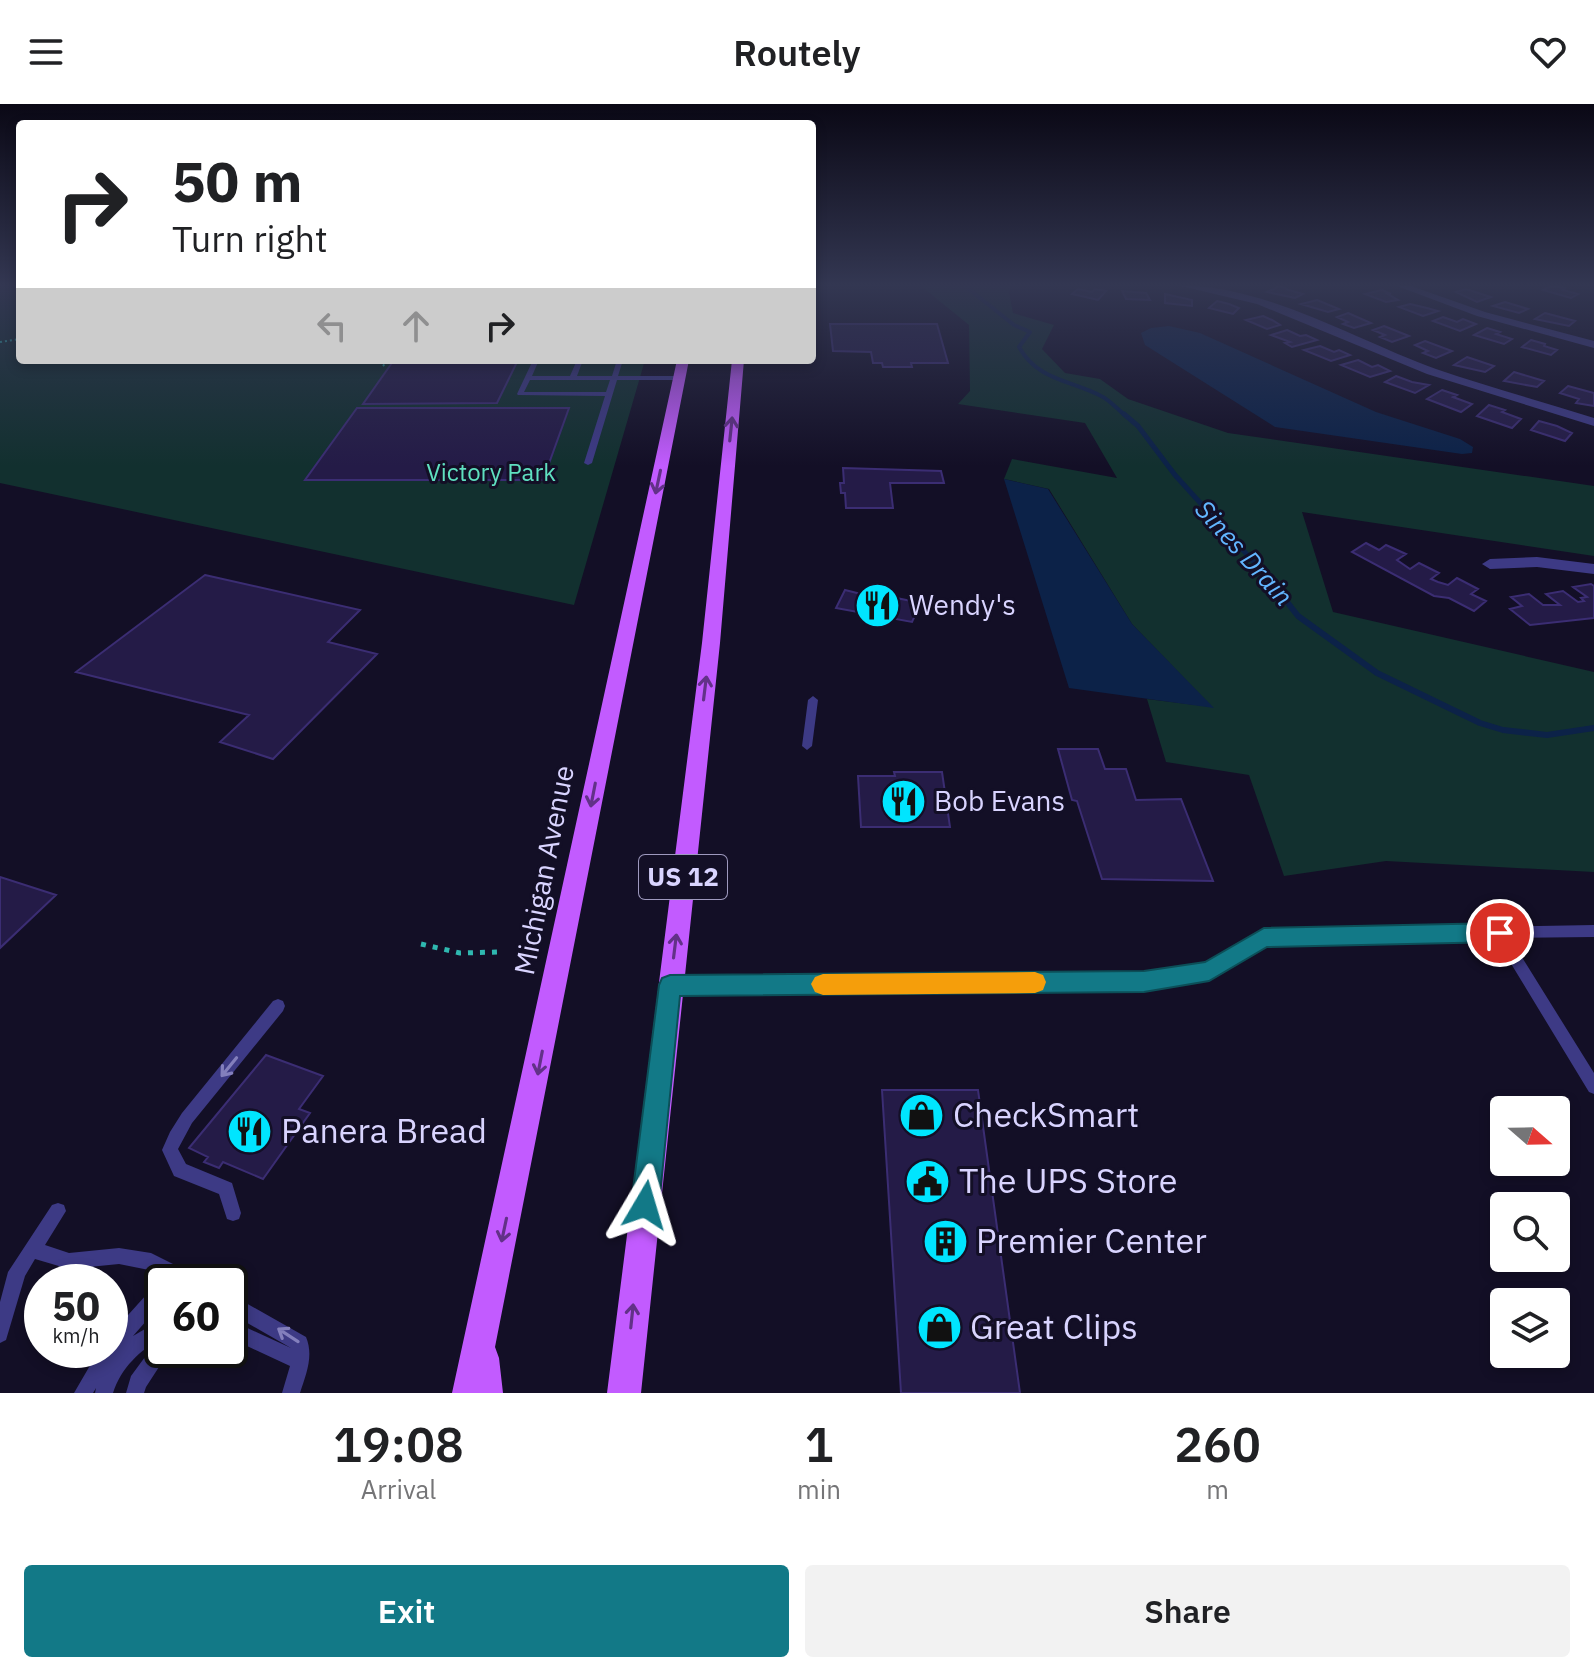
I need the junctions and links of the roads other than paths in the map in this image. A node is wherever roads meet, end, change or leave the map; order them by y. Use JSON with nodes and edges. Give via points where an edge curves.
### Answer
{"nodes":[{"id":1,"x":1369,"y":346,"type":"edge"},
{"id":2,"x":534,"y":364,"type":"edge"},
{"id":3,"x":578,"y":364,"type":"edge"},
{"id":4,"x":619,"y":364,"type":"edge"},
{"id":5,"x":738,"y":364,"type":"edge"},
{"id":6,"x":681,"y":369,"type":"edge"},
{"id":7,"x":527,"y":378,"type":"junction"},
{"id":8,"x":573,"y":378,"type":"junction"},
{"id":9,"x":614,"y":378,"type":"junction"},
{"id":10,"x":609,"y":394,"type":"junction"},
{"id":11,"x":1594,"y":422,"type":"edge"},
{"id":12,"x":588,"y":463,"type":"dead end"},
{"id":13,"x":1490,"y":564,"type":"dead end"},
{"id":14,"x":1594,"y":569,"type":"edge"},
{"id":15,"x":813,"y":700,"type":"dead end"},
{"id":16,"x":807,"y":746,"type":"dead end"},
{"id":17,"x":1594,"y":931,"type":"edge"},
{"id":18,"x":1500,"y":933,"type":"junction"},
{"id":19,"x":670,"y":985,"type":"junction"},
{"id":20,"x":278,"y":1006,"type":"dead end"},
{"id":21,"x":1594,"y":1087,"type":"edge"},
{"id":22,"x":58,"y":1211,"type":"dead end"},
{"id":23,"x":233,"y":1213,"type":"dead end"},
{"id":24,"x":32,"y":1250,"type":"junction"},
{"id":25,"x":154,"y":1264,"type":"edge"},
{"id":26,"x":144,"y":1310,"type":"edge"},
{"id":27,"x":248,"y":1313,"type":"edge"},
{"id":28,"x":128,"y":1328,"type":"edge"},
{"id":29,"x":0,"y":1334,"type":"edge"},
{"id":30,"x":144,"y":1337,"type":"edge"},
{"id":31,"x":248,"y":1337,"type":"edge"},
{"id":32,"x":481,"y":1339,"type":"junction"},
{"id":33,"x":301,"y":1362,"type":"junction"},
{"id":34,"x":98,"y":1368,"type":"edge"},
{"id":35,"x":148,"y":1368,"type":"edge"},
{"id":36,"x":83,"y":1393,"type":"edge"},
{"id":37,"x":104,"y":1393,"type":"edge"},
{"id":38,"x":135,"y":1393,"type":"edge"},
{"id":39,"x":291,"y":1393,"type":"edge"},
{"id":40,"x":469,"y":1393,"type":"edge"},
{"id":41,"x":486,"y":1393,"type":"edge"},
{"id":42,"x":624,"y":1393,"type":"edge"}],
"edges":[{"from":1,"to":11,"type":"street"},
{"from":2,"to":7,"type":"lane"},
{"from":3,"to":8,"type":"lane"},
{"from":4,"to":9,"type":"lane"},
{"from":19,"to":5,"type":"main road","number":"US 12","one_way":true},
{"from":6,"to":9,"type":"lane"},
{"from":6,"to":32,"type":"main road","name":"Michigan Avenue","one_way":true},
{"from":7,"to":8,"type":"lane"},
{"from":7,"to":10,"type":"lane","via":[[520,394]]},
{"from":8,"to":9,"type":"lane"},
{"from":9,"to":10,"type":"lane"},
{"from":10,"to":12,"type":"lane"},
{"from":13,"to":14,"type":"street","via":[[1537,562]]},
{"from":15,"to":16,"type":"lane"},
{"from":17,"to":18,"type":"lane"},
{"from":18,"to":19,"type":"lane","via":[[1264,937],[1209,971],[1144,981]]},
{"from":18,"to":21,"type":"lane"},
{"from":42,"to":19,"type":"main road","number":"US 12","one_way":true},
{"from":20,"to":23,"type":"lane","one_way":true,"via":[[187,1118],[170,1150],[180,1170],[226,1189]]},
{"from":22,"to":24,"type":"lane"},
{"from":24,"to":25,"type":"lane","via":[[69,1261],[119,1256]]},
{"from":24,"to":29,"type":"lane","via":[[17,1272]]},
{"from":26,"to":28,"type":"lane"},
{"from":33,"to":27,"type":"lane","one_way":true,"via":[[300,1343]]},
{"from":30,"to":37,"type":"lane","via":[[124,1356]]},
{"from":31,"to":33,"type":"lane"},
{"from":32,"to":40,"type":"main road","name":"Michigan Avenue"},
{"from":32,"to":41,"type":"main road"},
{"from":33,"to":39,"type":"lane"},
{"from":34,"to":36,"type":"lane"},
{"from":35,"to":38,"type":"lane"}]}
